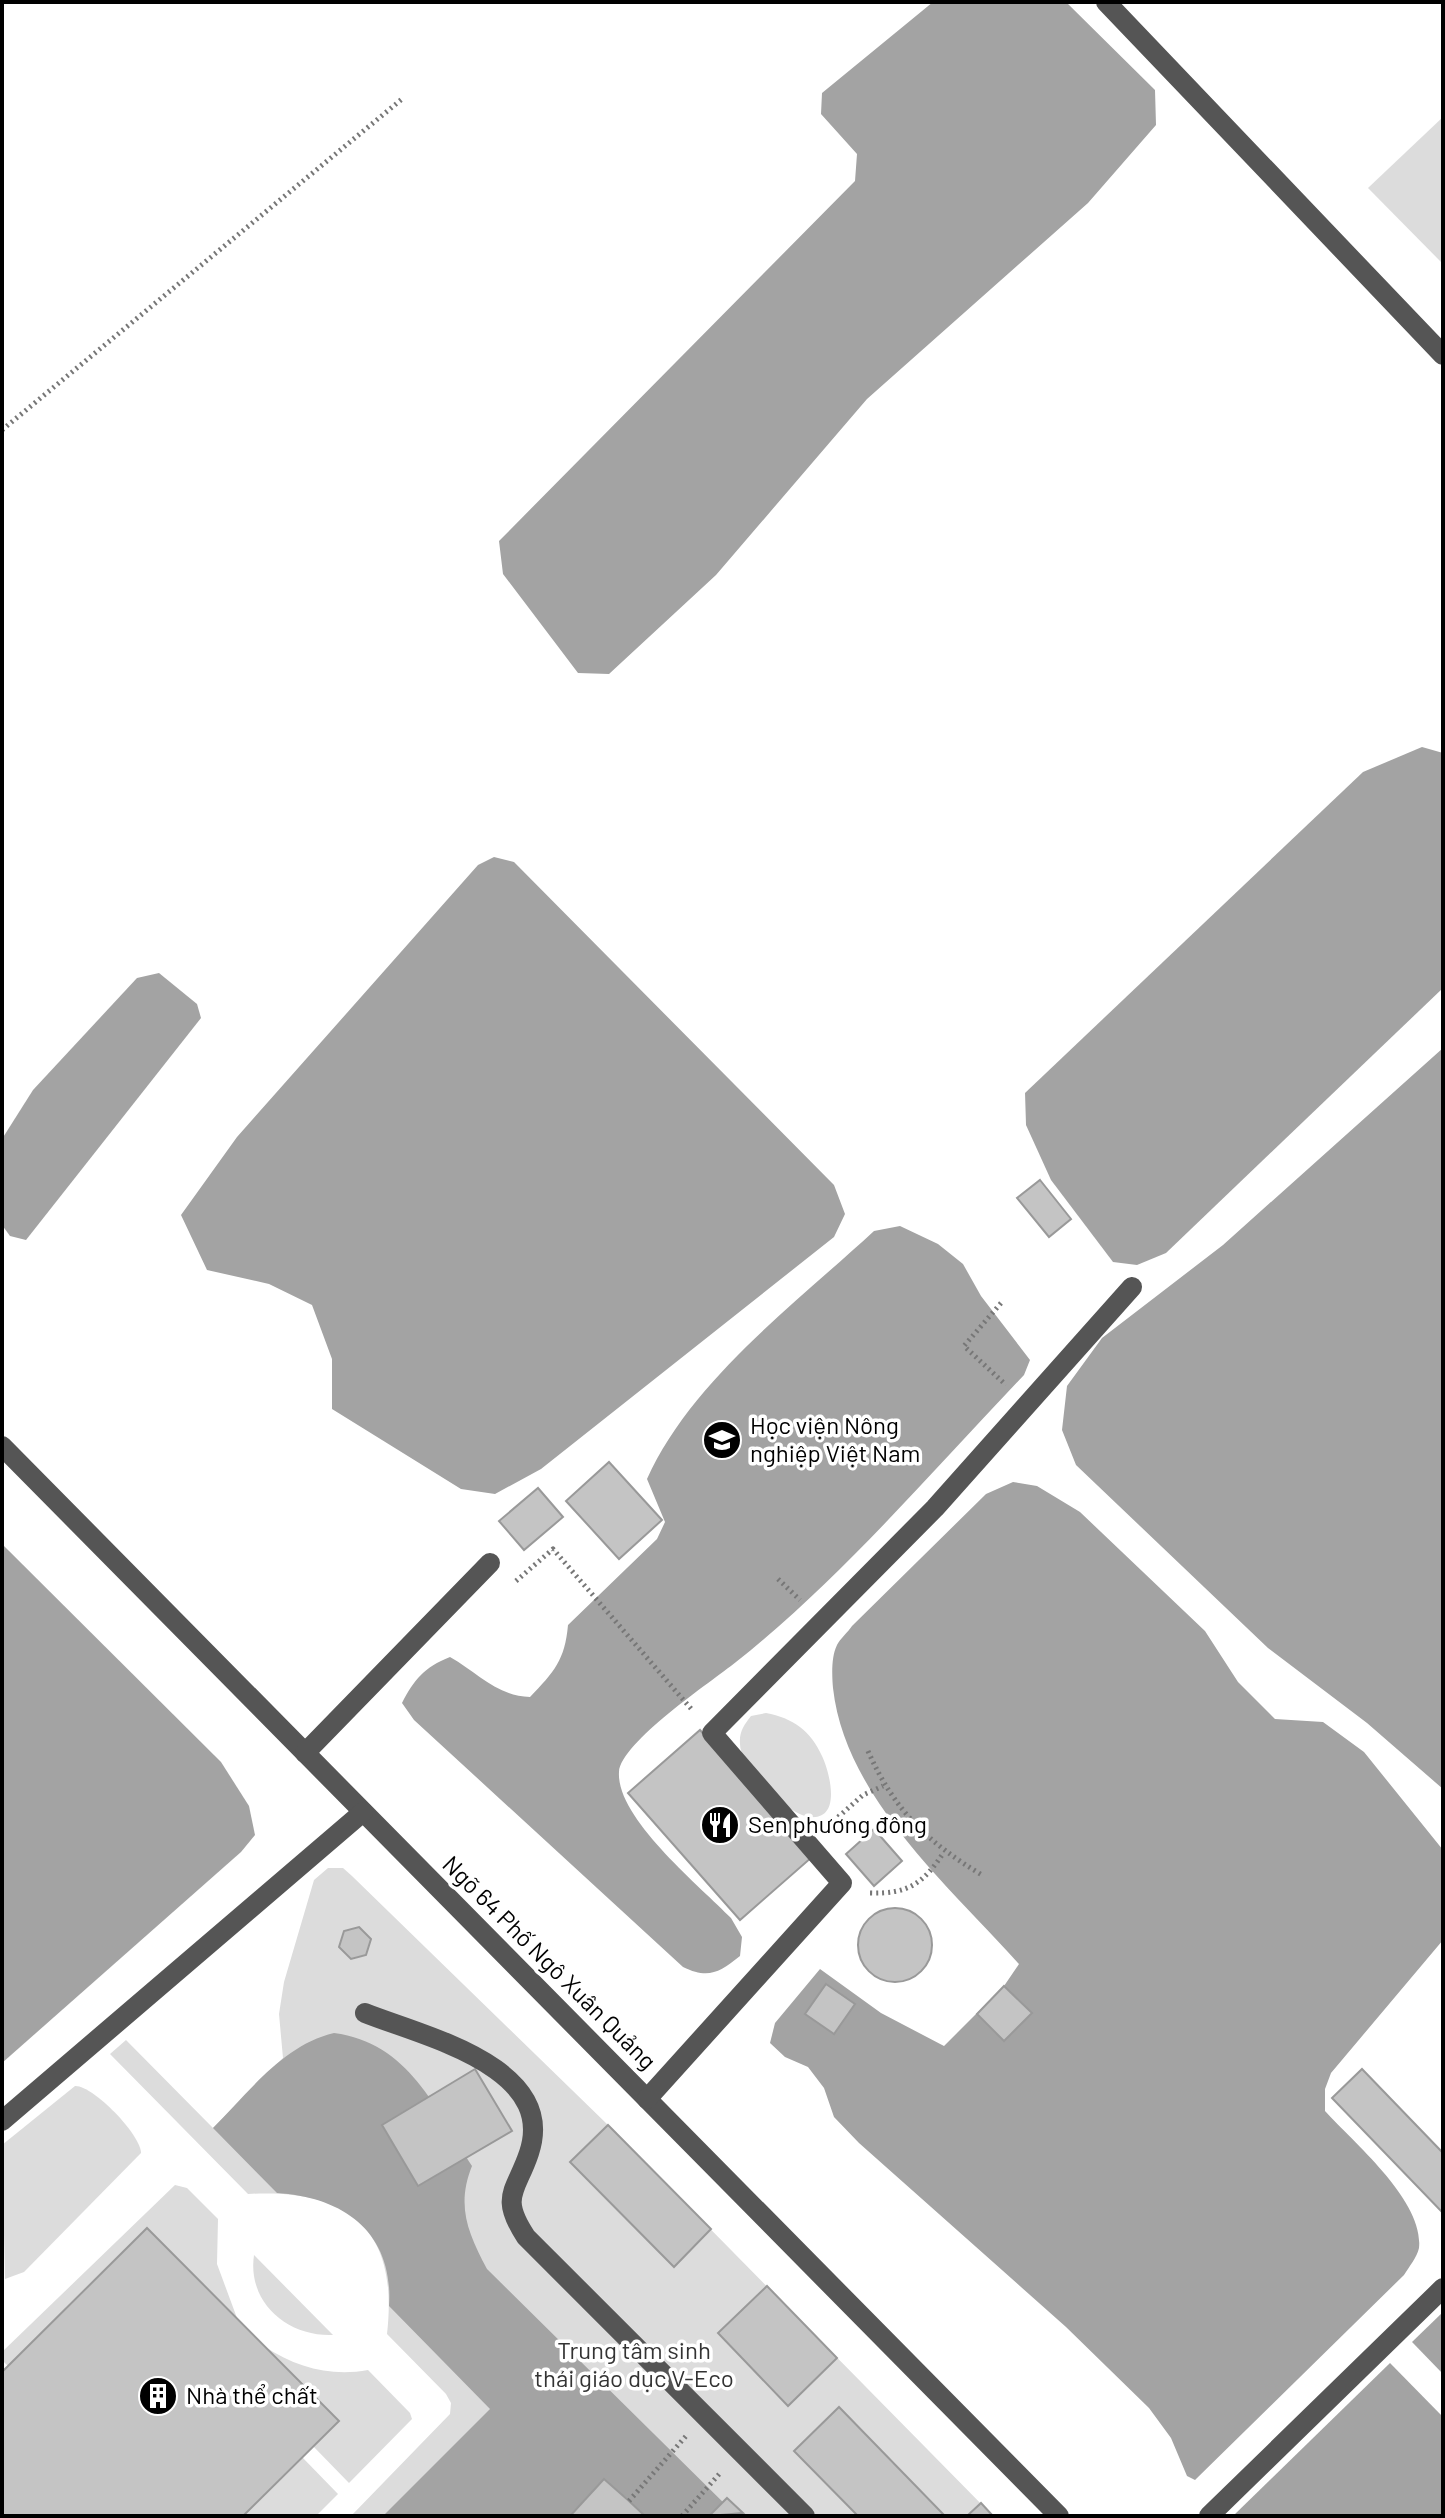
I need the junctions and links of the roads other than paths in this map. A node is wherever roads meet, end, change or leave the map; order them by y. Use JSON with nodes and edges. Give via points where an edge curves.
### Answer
{"nodes":[{"id":1,"x":1106,"y":2,"type":"edge"},
{"id":2,"x":1443,"y":355,"type":"edge"},
{"id":3,"x":1132,"y":1287,"type":"dead end"},
{"id":4,"x":2,"y":1446,"type":"edge"},
{"id":5,"x":490,"y":1563,"type":"road end"},
{"id":6,"x":305,"y":1753,"type":"junction"},
{"id":7,"x":363,"y":1812,"type":"junction"},
{"id":8,"x":365,"y":2013,"type":"dead end"},
{"id":9,"x":647,"y":2099,"type":"junction"},
{"id":10,"x":2,"y":2121,"type":"edge"},
{"id":11,"x":1443,"y":2288,"type":"edge"},
{"id":12,"x":805,"y":2516,"type":"edge"},
{"id":13,"x":1059,"y":2516,"type":"edge"},
{"id":14,"x":1209,"y":2516,"type":"edge"}],
"edges":[{"from":1,"to":2,"type":"street"},
{"from":3,"to":9,"type":"street","via":[[935,1508],[712,1733],[842,1883]]},
{"from":4,"to":6,"type":"street","name":"Ngõ 64 Phố Ngô Xuân Quảng"},
{"from":5,"to":6,"type":"street"},
{"from":6,"to":7,"type":"street","name":"Ngõ 64 Phố Ngô Xuân Quảng"},
{"from":7,"to":9,"type":"street","name":"Ngõ 64 Phố Ngô Xuân Quảng"},
{"from":7,"to":10,"type":"street"},
{"from":8,"to":12,"type":"street","via":[[482,2060],[512,2081],[532,2126],[529,2153],[510,2200],[526,2237]]},
{"from":9,"to":13,"type":"street","name":"Ngõ 64 Phố Ngô Xuân Quảng"},
{"from":11,"to":14,"type":"street"}]}
